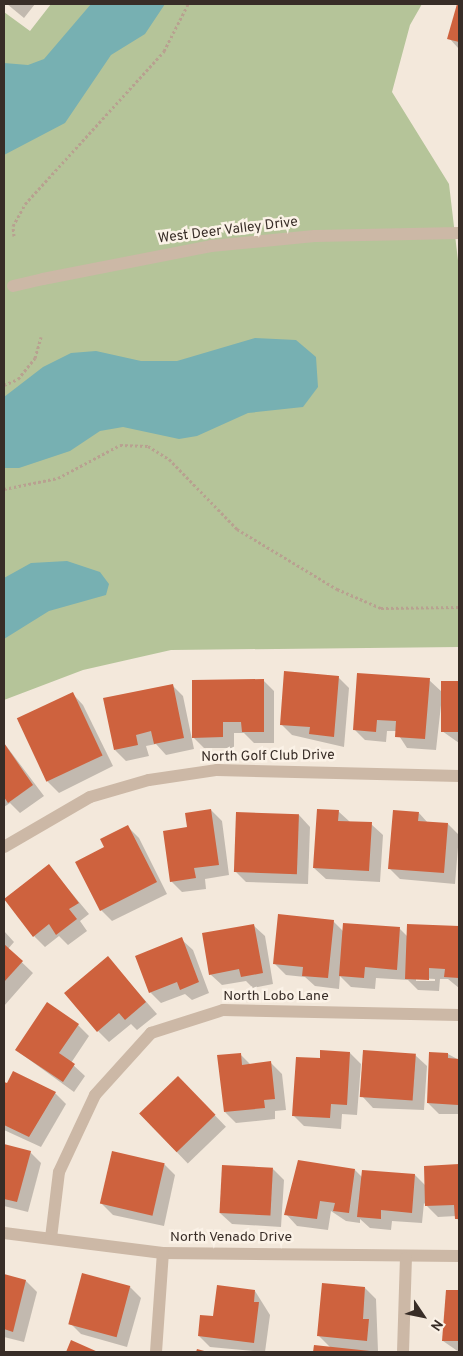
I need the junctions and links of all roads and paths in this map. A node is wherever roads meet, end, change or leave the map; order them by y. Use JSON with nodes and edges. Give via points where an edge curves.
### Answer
{"nodes":[{"id":1,"x":188,"y":4,"type":"edge"},
{"id":2,"x":459,"y":233,"type":"edge"},
{"id":3,"x":14,"y":236,"type":"dead end"},
{"id":4,"x":8,"y":288,"type":"edge"},
{"id":5,"x":41,"y":337,"type":"dead end"},
{"id":6,"x":4,"y":385,"type":"edge"},
{"id":7,"x":4,"y":488,"type":"edge"},
{"id":8,"x":459,"y":607,"type":"edge"},
{"id":9,"x":459,"y":776,"type":"edge"},
{"id":10,"x":4,"y":847,"type":"edge"},
{"id":11,"x":459,"y":1015,"type":"edge"},
{"id":12,"x":4,"y":1233,"type":"edge"},
{"id":13,"x":51,"y":1238,"type":"junction"},
{"id":14,"x":163,"y":1253,"type":"junction"},
{"id":15,"x":459,"y":1256,"type":"edge"},
{"id":16,"x":406,"y":1258,"type":"junction"},
{"id":17,"x":156,"y":1352,"type":"edge"},
{"id":18,"x":403,"y":1352,"type":"edge"}],
"edges":[{"from":1,"to":3,"type":"path","via":[[164,51],[25,204],[13,226]]},
{"from":2,"to":4,"type":"street","name":"West Deer Valley Drive","bridge":true,"via":[[259,240],[85,268]]},
{"from":5,"to":6,"type":"path","via":[[29,365],[18,380]]},
{"from":7,"to":8,"type":"path","via":[[58,478],[120,445],[148,446],[169,460],[237,529],[337,589],[381,608]]},
{"from":9,"to":10,"type":"street","name":"North Golf Club Drive","via":[[217,770],[149,780],[90,797]]},
{"from":11,"to":13,"type":"street","name":"North Lobo Lane","via":[[223,1010],[151,1033],[96,1095],[58,1172]]},
{"from":12,"to":13,"type":"street","name":"North Venado Drive"},
{"from":13,"to":14,"type":"street","name":"North Venado Drive"},
{"from":14,"to":16,"type":"street","name":"North Venado Drive"},
{"from":14,"to":17,"type":"street"},
{"from":15,"to":16,"type":"street","name":"North Venado Drive"},
{"from":16,"to":18,"type":"street"}]}
